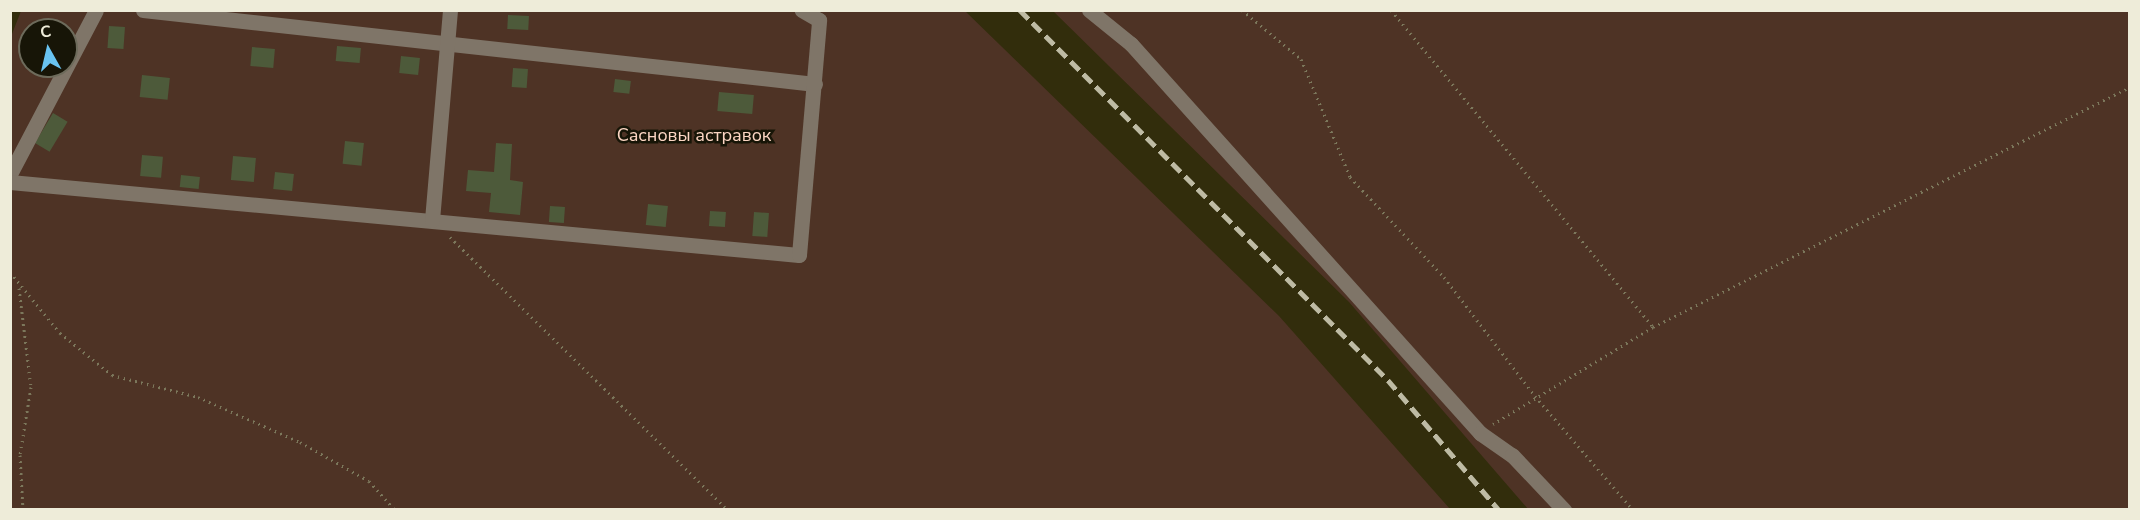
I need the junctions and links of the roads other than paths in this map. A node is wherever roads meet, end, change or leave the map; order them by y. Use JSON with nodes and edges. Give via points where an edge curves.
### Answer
{"nodes":[{"id":1,"x":96,"y":10,"type":"edge"},
{"id":2,"x":143,"y":10,"type":"edge"},
{"id":3,"x":450,"y":10,"type":"edge"},
{"id":4,"x":802,"y":10,"type":"edge"},
{"id":5,"x":1089,"y":10,"type":"edge"},
{"id":6,"x":447,"y":42,"type":"junction"},
{"id":7,"x":815,"y":84,"type":"junction"},
{"id":8,"x":10,"y":174,"type":"edge"},
{"id":9,"x":10,"y":182,"type":"edge"},
{"id":10,"x":432,"y":220,"type":"junction"},
{"id":11,"x":1564,"y":510,"type":"edge"}],
"edges":[{"from":1,"to":8,"type":"street"},
{"from":2,"to":6,"type":"street"},
{"from":3,"to":6,"type":"street"},
{"from":4,"to":7,"type":"street","via":[[819,20]]},
{"from":5,"to":11,"type":"street","via":[[1131,44],[1480,433],[1512,455]]},
{"from":6,"to":7,"type":"street"},
{"from":6,"to":10,"type":"street"},
{"from":7,"to":10,"type":"street","via":[[800,255]]},
{"from":9,"to":10,"type":"street"}]}
